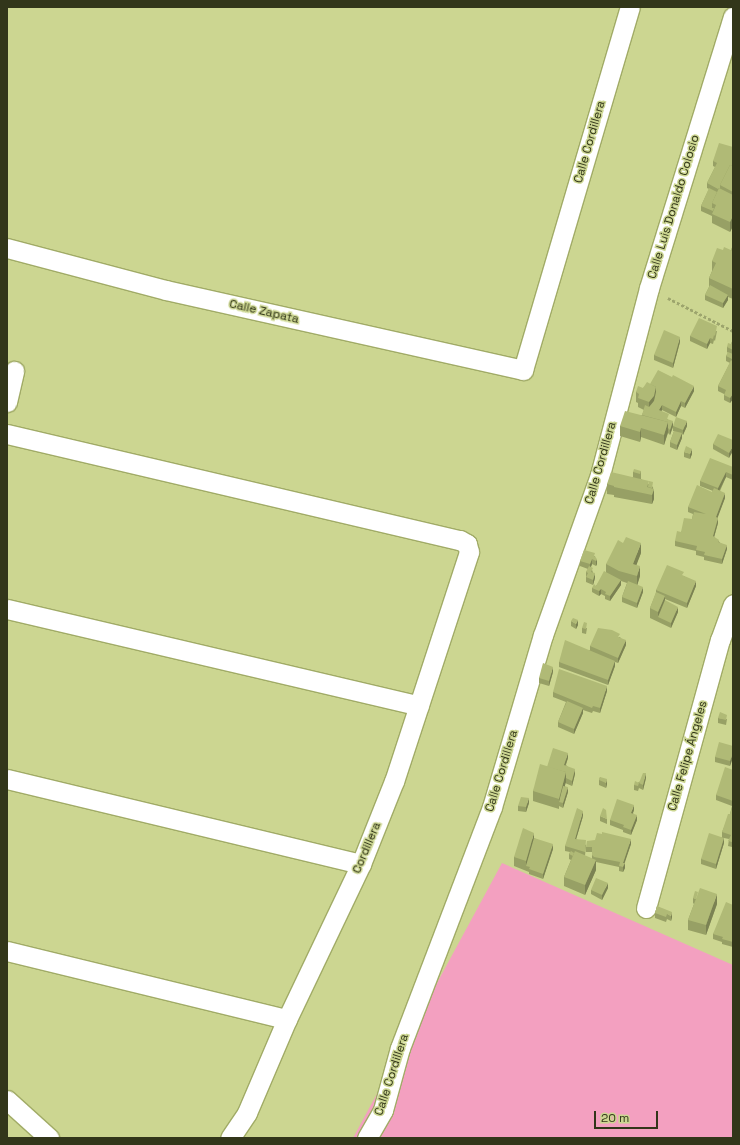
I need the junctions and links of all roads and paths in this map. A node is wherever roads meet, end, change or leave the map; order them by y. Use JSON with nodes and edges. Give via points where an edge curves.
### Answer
{"nodes":[{"id":1,"x":630,"y":7,"type":"edge"},
{"id":2,"x":733,"y":17,"type":"edge"},
{"id":3,"x":7,"y":248,"type":"edge"},
{"id":4,"x":649,"y":288,"type":"junction"},
{"id":5,"x":733,"y":331,"type":"edge"},
{"id":6,"x":523,"y":370,"type":"joint"},
{"id":7,"x":14,"y":371,"type":"dead end"},
{"id":8,"x":619,"y":397,"type":"joint"},
{"id":9,"x":7,"y":402,"type":"edge"},
{"id":10,"x":7,"y":434,"type":"edge"},
{"id":11,"x":733,"y":604,"type":"edge"},
{"id":12,"x":7,"y":609,"type":"edge"},
{"id":13,"x":419,"y":706,"type":"junction"},
{"id":14,"x":7,"y":779,"type":"edge"},
{"id":15,"x":361,"y":864,"type":"junction"},
{"id":16,"x":646,"y":908,"type":"dead end"},
{"id":17,"x":7,"y":951,"type":"edge"},
{"id":18,"x":287,"y":1019,"type":"junction"},
{"id":19,"x":7,"y":1100,"type":"edge"},
{"id":20,"x":50,"y":1138,"type":"edge"},
{"id":21,"x":230,"y":1138,"type":"edge"},
{"id":22,"x":367,"y":1138,"type":"edge"}],
"edges":[{"from":1,"to":6,"type":"street","name":"Calle Cordillera"},
{"from":2,"to":4,"type":"street","name":"Calle Luis Donaldo Colosio"},
{"from":3,"to":6,"type":"street","name":"Calle Zapata","via":[[166,290]]},
{"from":4,"to":5,"type":"path"},
{"from":4,"to":8,"type":"street","name":"Calle Luis Donaldo Colosio"},
{"from":7,"to":9,"type":"street"},
{"from":8,"to":22,"type":"street","name":"Calle Cordillera","via":[[600,475],[543,635],[492,807],[400,1048],[383,1110]]},
{"from":10,"to":13,"type":"street","name":"Cordillera","via":[[460,540],[467,544],[469,552]]},
{"from":11,"to":16,"type":"street","name":"Calle Felipe Ángeles","via":[[720,640]]},
{"from":12,"to":13,"type":"street"},
{"from":13,"to":15,"type":"street","name":"Cordillera","via":[[394,781]]},
{"from":14,"to":15,"type":"street"},
{"from":15,"to":18,"type":"street","name":"Cordillera"},
{"from":17,"to":18,"type":"street"},
{"from":18,"to":21,"type":"street","name":"Cordillera","via":[[247,1113]]},
{"from":19,"to":20,"type":"street"}]}
